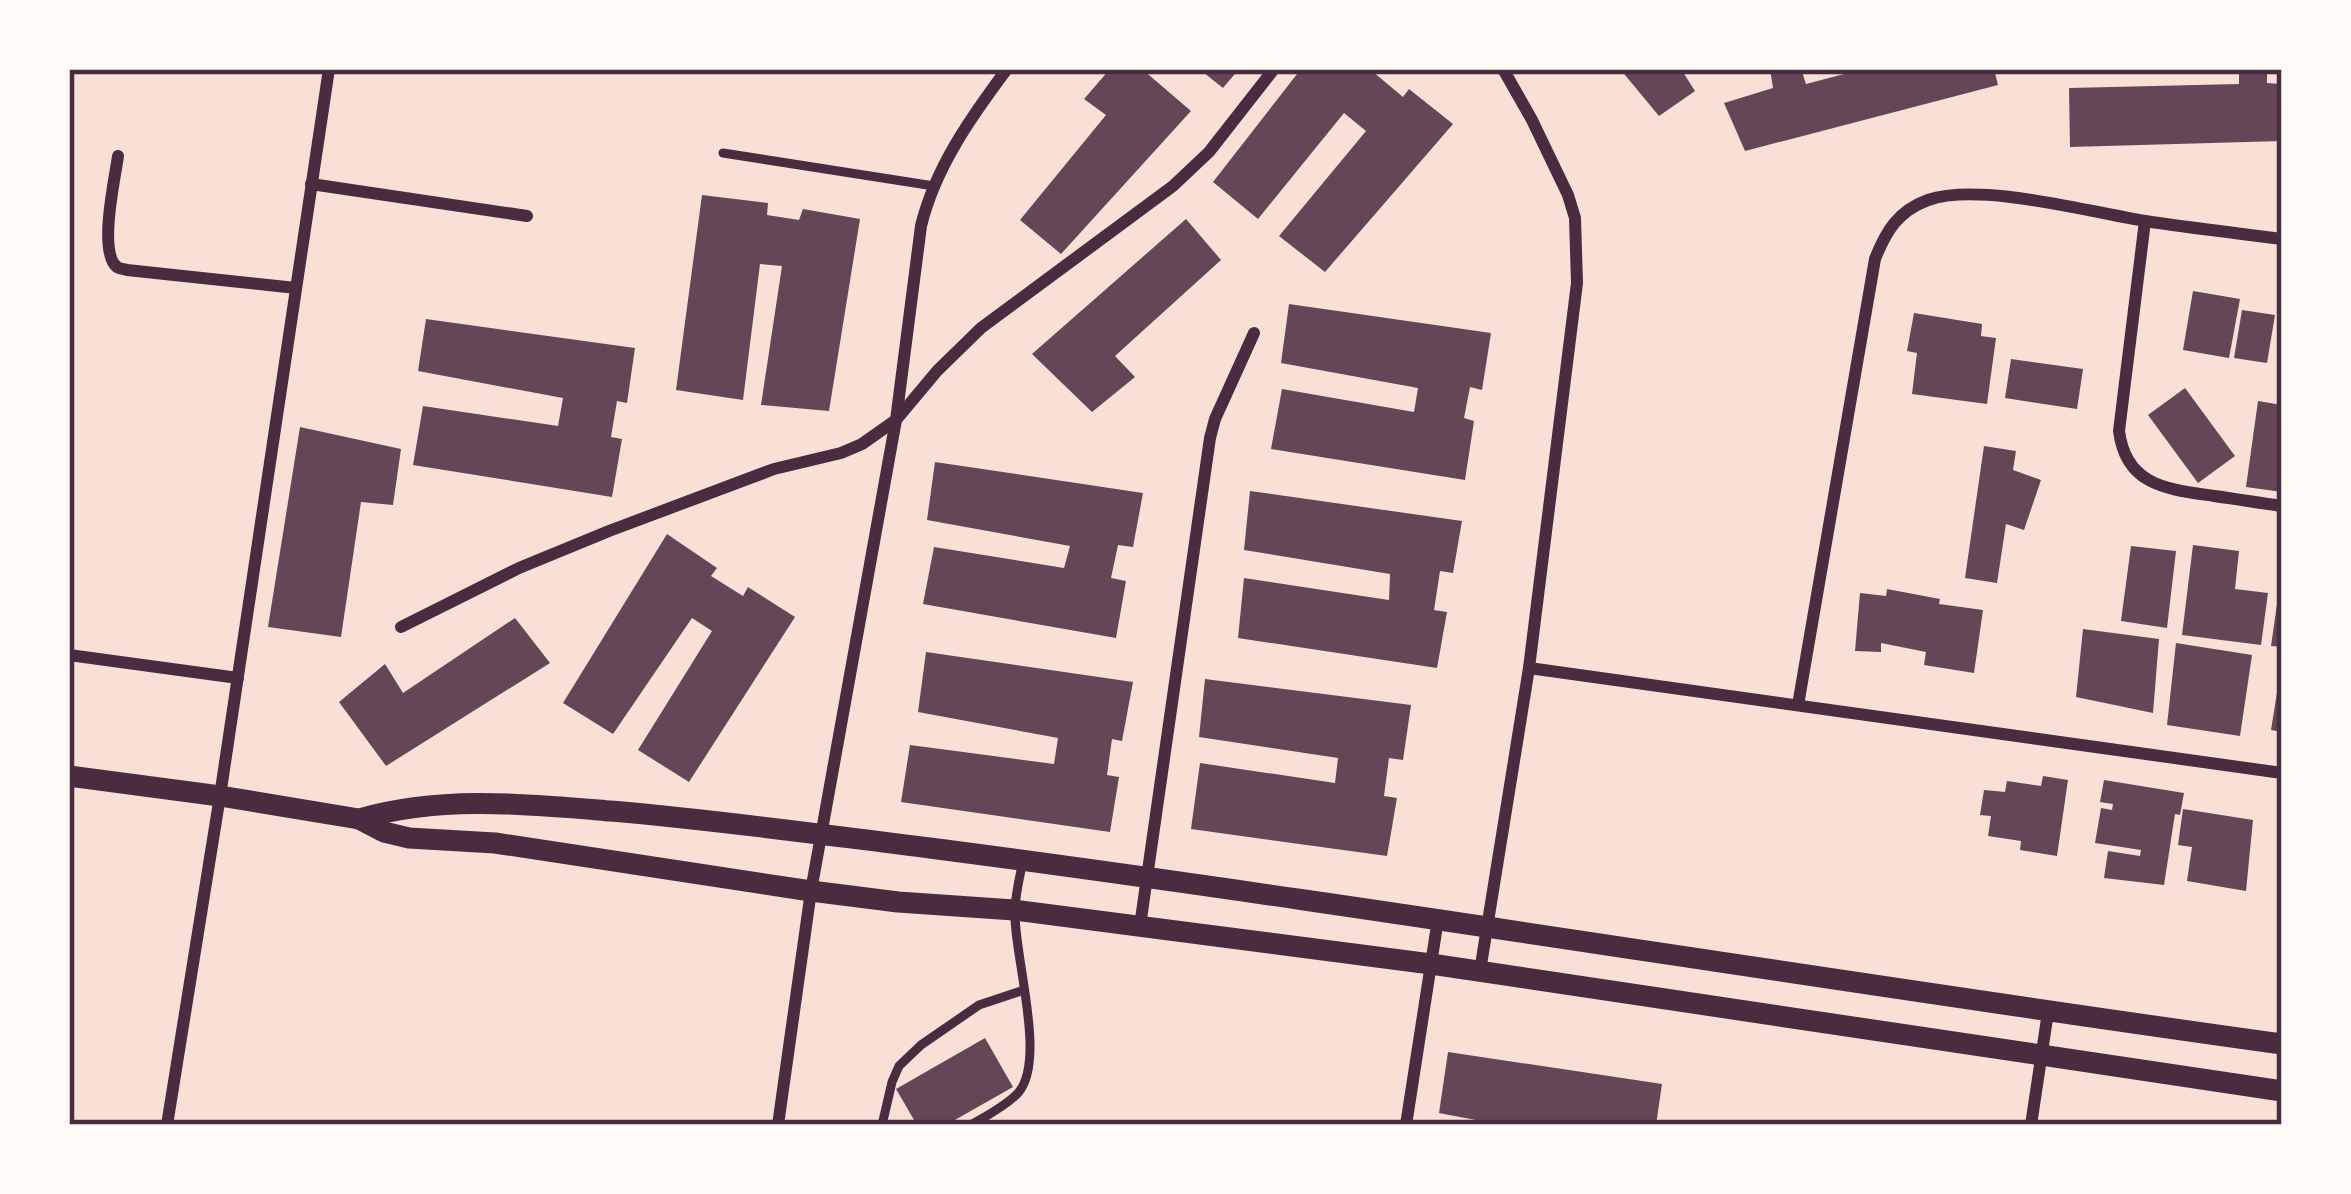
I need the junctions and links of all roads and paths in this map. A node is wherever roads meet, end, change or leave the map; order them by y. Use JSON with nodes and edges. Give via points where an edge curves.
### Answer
{"nodes":[{"id":1,"x":329,"y":69,"type":"edge"},
{"id":2,"x":1007,"y":69,"type":"edge"},
{"id":3,"x":1274,"y":69,"type":"edge"},
{"id":4,"x":1503,"y":69,"type":"edge"},
{"id":5,"x":723,"y":153,"type":"dead end"},
{"id":6,"x":118,"y":156,"type":"dead end"},
{"id":7,"x":310,"y":184,"type":"junction"},
{"id":8,"x":934,"y":186,"type":"junction"},
{"id":9,"x":527,"y":216,"type":"dead end"},
{"id":10,"x":2145,"y":221,"type":"junction"},
{"id":11,"x":2282,"y":238,"type":"edge"},
{"id":12,"x":296,"y":288,"type":"junction"},
{"id":13,"x":1254,"y":333,"type":"dead end"},
{"id":14,"x":896,"y":420,"type":"junction"},
{"id":15,"x":2282,"y":506,"type":"edge"},
{"id":16,"x":400,"y":627,"type":"dead end"},
{"id":17,"x":69,"y":655,"type":"edge"},
{"id":18,"x":1529,"y":668,"type":"junction"},
{"id":19,"x":238,"y":678,"type":"junction"},
{"id":20,"x":1798,"y":705,"type":"junction"},
{"id":21,"x":2282,"y":773,"type":"edge"},
{"id":22,"x":69,"y":776,"type":"edge"},
{"id":23,"x":220,"y":796,"type":"junction"},
{"id":24,"x":359,"y":819,"type":"junction"},
{"id":25,"x":823,"y":833,"type":"junction"},
{"id":26,"x":1023,"y":860,"type":"junction"},
{"id":27,"x":1147,"y":877,"type":"junction"},
{"id":28,"x":811,"y":891,"type":"junction"},
{"id":29,"x":1014,"y":910,"type":"junction"},
{"id":30,"x":1438,"y":918,"type":"junction"},
{"id":31,"x":1485,"y":925,"type":"junction"},
{"id":32,"x":1140,"y":926,"type":"junction"},
{"id":33,"x":1431,"y":964,"type":"junction"},
{"id":34,"x":1480,"y":971,"type":"junction"},
{"id":35,"x":1024,"y":990,"type":"junction"},
{"id":36,"x":2048,"y":1012,"type":"junction"},
{"id":37,"x":2282,"y":1044,"type":"edge"},
{"id":38,"x":2042,"y":1055,"type":"junction"},
{"id":39,"x":2282,"y":1091,"type":"edge"},
{"id":40,"x":166,"y":1125,"type":"edge"},
{"id":41,"x":778,"y":1125,"type":"edge"},
{"id":42,"x":882,"y":1125,"type":"edge"},
{"id":43,"x":971,"y":1125,"type":"edge"},
{"id":44,"x":1406,"y":1125,"type":"edge"},
{"id":45,"x":2031,"y":1125,"type":"edge"}],
"edges":[{"from":1,"to":7,"type":"street"},
{"from":2,"to":8,"type":"street"},
{"from":3,"to":14,"type":"street","via":[[1173,186],[981,328]]},
{"from":4,"to":18,"type":"street","via":[[1560,176],[1578,247]]},
{"from":5,"to":8,"type":"lane"},
{"from":6,"to":12,"type":"street","via":[[108,237],[117,267]]},
{"from":7,"to":9,"type":"street"},
{"from":7,"to":12,"type":"street"},
{"from":8,"to":14,"type":"street","via":[[921,226]]},
{"from":10,"to":11,"type":"street"},
{"from":10,"to":15,"type":"street","via":[[2120,431],[2128,463],[2156,485]]},
{"from":10,"to":20,"type":"street","via":[[1958,194],[1901,213],[1885,233]]},
{"from":12,"to":19,"type":"street"},
{"from":13,"to":27,"type":"street","via":[[1210,438]]},
{"from":14,"to":16,"type":"street","via":[[853,449],[774,469],[609,531]]},
{"from":14,"to":25,"type":"street"},
{"from":17,"to":19,"type":"street"},
{"from":18,"to":20,"type":"street"},
{"from":18,"to":31,"type":"street"},
{"from":19,"to":23,"type":"street"},
{"from":20,"to":21,"type":"street"},
{"from":22,"to":23,"type":"street"},
{"from":23,"to":24,"type":"street"},
{"from":23,"to":40,"type":"street"},
{"from":24,"to":25,"type":"street","via":[[426,805],[548,806]]},
{"from":24,"to":28,"type":"street","via":[[409,838],[495,843]]},
{"from":25,"to":26,"type":"street"},
{"from":25,"to":28,"type":"street"},
{"from":26,"to":27,"type":"street"},
{"from":26,"to":29,"type":"lane"},
{"from":27,"to":30,"type":"street"},
{"from":27,"to":32,"type":"street"},
{"from":28,"to":29,"type":"street"},
{"from":28,"to":41,"type":"street"},
{"from":29,"to":32,"type":"street"},
{"from":29,"to":35,"type":"lane"},
{"from":30,"to":31,"type":"street"},
{"from":30,"to":33,"type":"street"},
{"from":31,"to":34,"type":"street"},
{"from":31,"to":36,"type":"street"},
{"from":32,"to":33,"type":"street"},
{"from":33,"to":34,"type":"street"},
{"from":33,"to":44,"type":"street"},
{"from":34,"to":38,"type":"street"},
{"from":35,"to":42,"type":"lane","via":[[980,1005],[920,1045],[899,1066]]},
{"from":35,"to":43,"type":"lane","via":[[1026,1076],[1020,1091]]},
{"from":36,"to":37,"type":"street"},
{"from":36,"to":38,"type":"street"},
{"from":38,"to":39,"type":"street"},
{"from":38,"to":45,"type":"street"}]}
